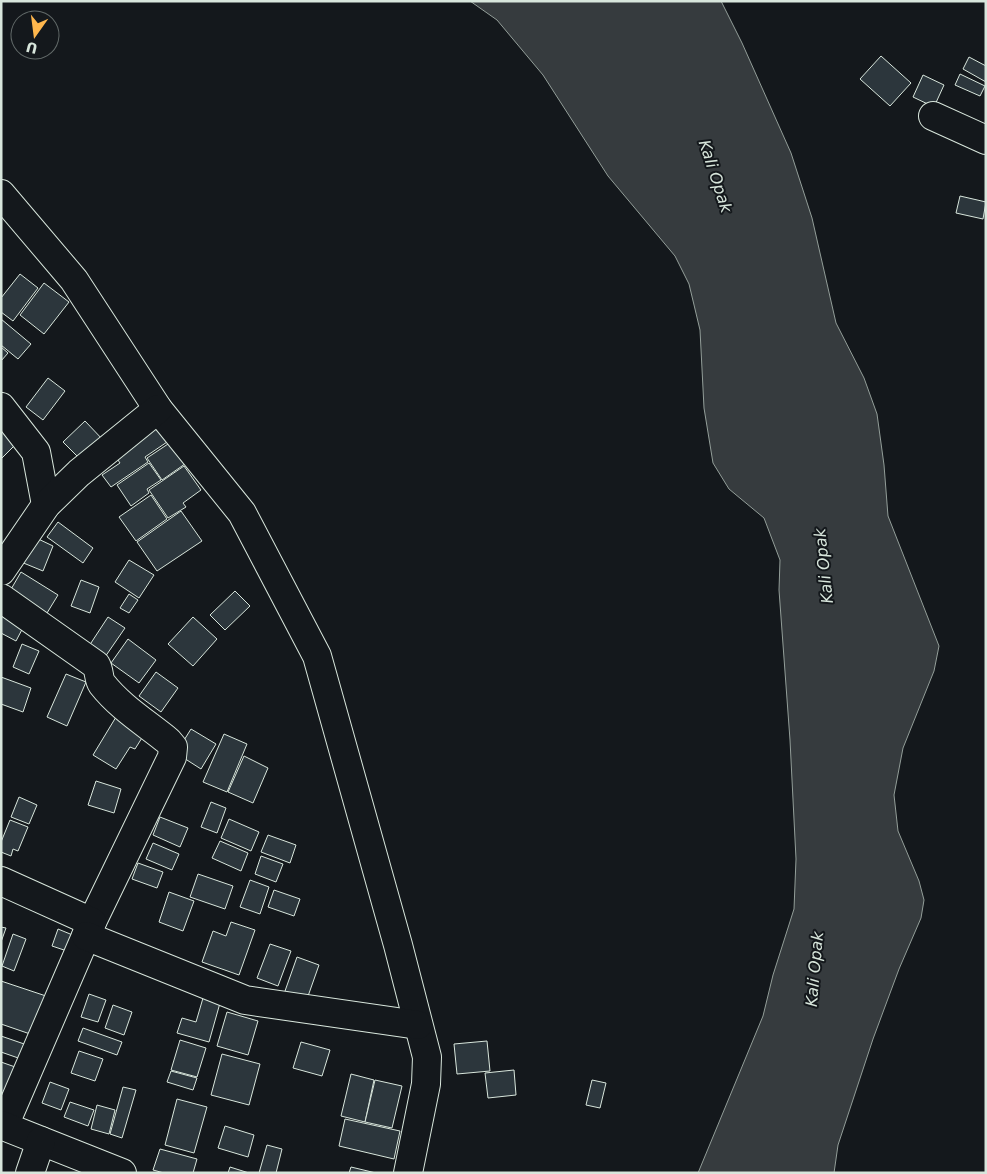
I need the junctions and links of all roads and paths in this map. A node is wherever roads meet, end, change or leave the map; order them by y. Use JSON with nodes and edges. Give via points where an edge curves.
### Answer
{"nodes":[{"id":1,"x":933,"y":116,"type":"dead end"},
{"id":2,"x":986,"y":140,"type":"edge"},
{"id":3,"x":1,"y":194,"type":"edge"},
{"id":4,"x":1,"y":408,"type":"edge"},
{"id":5,"x":158,"y":409,"type":"junction"},
{"id":6,"x":46,"y":505,"type":"junction"},
{"id":7,"x":1,"y":571,"type":"edge"},
{"id":8,"x":1,"y":598,"type":"edge"},
{"id":9,"x":1,"y":881,"type":"edge"},
{"id":10,"x":89,"y":929,"type":"junction"},
{"id":11,"x":418,"y":1025,"type":"junction"},
{"id":12,"x":3,"y":1126,"type":"edge"},
{"id":13,"x":41,"y":1141,"type":"junction"},
{"id":14,"x":30,"y":1173,"type":"edge"},
{"id":15,"x":122,"y":1173,"type":"edge"},
{"id":16,"x":408,"y":1173,"type":"edge"}],
"edges":[{"from":1,"to":2,"type":"street"},
{"from":3,"to":5,"type":"street","via":[[74,280]]},
{"from":4,"to":6,"type":"street","via":[[36,452]]},
{"from":5,"to":6,"type":"street","via":[[79,473]]},
{"from":5,"to":11,"type":"street","via":[[242,513],[316,656]]},
{"from":6,"to":7,"type":"street"},
{"from":8,"to":10,"type":"street","via":[[96,666],[99,678],[118,701],[173,747],[172,757]]},
{"from":9,"to":10,"type":"street"},
{"from":10,"to":11,"type":"street","via":[[245,1000]]},
{"from":10,"to":12,"type":"street"},
{"from":11,"to":16,"type":"street","via":[[427,1057],[426,1084]]},
{"from":12,"to":13,"type":"street"},
{"from":13,"to":14,"type":"street"},
{"from":13,"to":15,"type":"street"}]}
